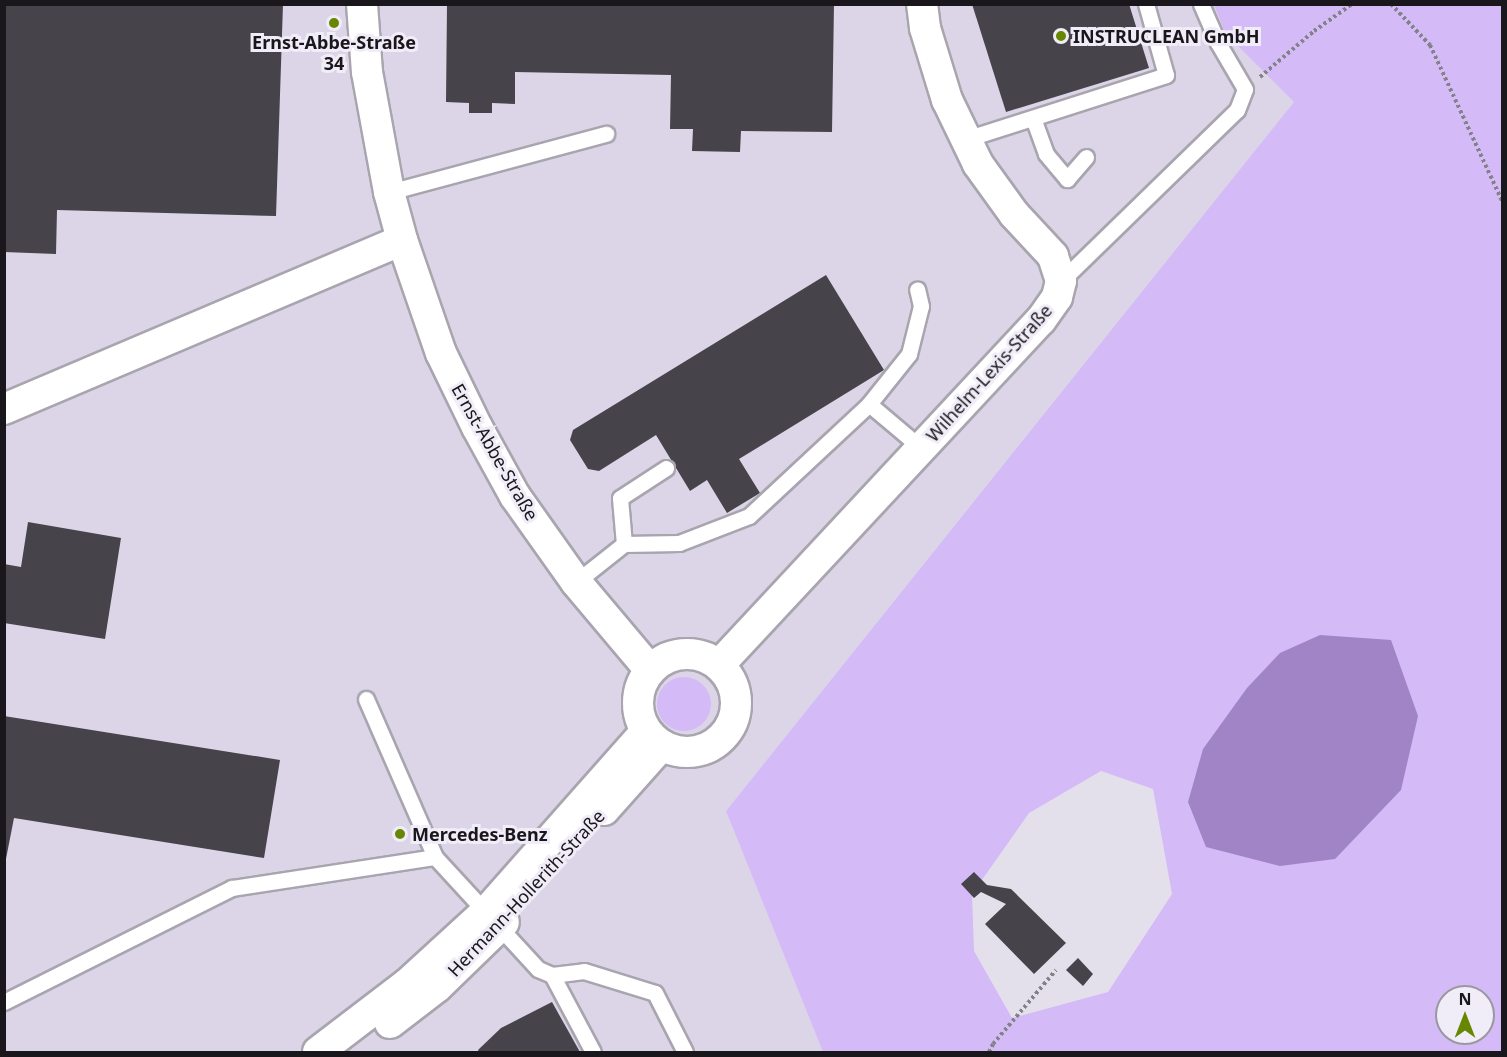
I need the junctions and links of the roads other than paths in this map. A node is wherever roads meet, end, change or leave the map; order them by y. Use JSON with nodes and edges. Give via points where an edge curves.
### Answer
{"nodes":[{"id":1,"x":362,"y":4,"type":"edge"},
{"id":2,"x":921,"y":4,"type":"edge"},
{"id":3,"x":1146,"y":4,"type":"edge"},
{"id":4,"x":1201,"y":4,"type":"edge"},
{"id":5,"x":1033,"y":118,"type":"junction"},
{"id":6,"x":606,"y":134,"type":"dead end"},
{"id":7,"x":966,"y":139,"type":"junction"},
{"id":8,"x":1086,"y":158,"type":"dead end"},
{"id":9,"x":389,"y":192,"type":"junction"},
{"id":10,"x":402,"y":240,"type":"junction"},
{"id":11,"x":1060,"y":281,"type":"junction"},
{"id":12,"x":917,"y":289,"type":"dead end"},
{"id":13,"x":869,"y":404,"type":"junction"},
{"id":14,"x":4,"y":409,"type":"edge"},
{"id":15,"x":921,"y":448,"type":"junction"},
{"id":16,"x":666,"y":468,"type":"dead end"},
{"id":17,"x":624,"y":544,"type":"junction"},
{"id":18,"x":576,"y":582,"type":"junction"},
{"id":19,"x":719,"y":665,"type":"junction"},
{"id":20,"x":650,"y":670,"type":"junction"},
{"id":21,"x":366,"y":699,"type":"dead end"},
{"id":22,"x":654,"y":738,"type":"junction"},
{"id":23,"x":435,"y":857,"type":"junction"},
{"id":24,"x":494,"y":918,"type":"junction"},
{"id":25,"x":552,"y":975,"type":"junction"},
{"id":26,"x":4,"y":1002,"type":"edge"},
{"id":27,"x":318,"y":1053,"type":"edge"},
{"id":28,"x":352,"y":1053,"type":"edge"},
{"id":29,"x":592,"y":1053,"type":"edge"},
{"id":30,"x":685,"y":1053,"type":"edge"}],
"edges":[{"from":1,"to":9,"type":"street","name":"Ernst-Abbe-Straße","via":[[368,72]]},
{"from":2,"to":7,"type":"street","via":[[924,28],[947,100]]},
{"from":3,"to":5,"type":"lane","via":[[1166,75]]},
{"from":4,"to":11,"type":"lane","via":[[1245,89],[1237,110]]},
{"from":5,"to":7,"type":"lane"},
{"from":5,"to":8,"type":"lane","via":[[1046,154],[1067,179]]},
{"from":6,"to":9,"type":"lane"},
{"from":7,"to":11,"type":"street","via":[[978,164],[1014,214],[1053,256]]},
{"from":9,"to":10,"type":"street","name":"Ernst-Abbe-Straße"},
{"from":10,"to":14,"type":"street"},
{"from":10,"to":18,"type":"street","name":"Ernst-Abbe-Straße","via":[[441,353],[477,428],[515,496]]},
{"from":11,"to":15,"type":"street","name":"Wilhelm-Lexis-Straße","via":[[1057,297],[1041,320]]},
{"from":12,"to":13,"type":"lane","via":[[921,306],[909,354]]},
{"from":13,"to":15,"type":"lane"},
{"from":13,"to":17,"type":"lane","via":[[749,516],[679,543]]},
{"from":15,"to":19,"type":"street","name":"Wilhelm-Lexis-Straße"},
{"from":16,"to":17,"type":"lane","via":[[620,498]]},
{"from":17,"to":18,"type":"lane"},
{"from":18,"to":20,"type":"street","name":"Ernst-Abbe-Straße"},
{"from":19,"to":20,"type":"street","via":[[699,656],[678,654]]},
{"from":19,"to":22,"type":"street","via":[[735,692],[736,709],[722,738],[693,752],[677,751]]},
{"from":20,"to":22,"type":"street","via":[[637,705]]},
{"from":21,"to":23,"type":"lane"},
{"from":22,"to":24,"type":"street","name":"Hermann-Hollerith-Straße"},
{"from":23,"to":24,"type":"lane"},
{"from":23,"to":26,"type":"lane","via":[[232,888]]},
{"from":24,"to":25,"type":"lane","via":[[538,969]]},
{"from":24,"to":27,"type":"street","name":"Hermann-Hollerith-Straße"},
{"from":24,"to":28,"type":"street","name":"Hermann-Hollerith-Straße","via":[[437,987]]},
{"from":25,"to":29,"type":"lane"},
{"from":25,"to":30,"type":"lane","via":[[585,971],[655,993]]}]}
